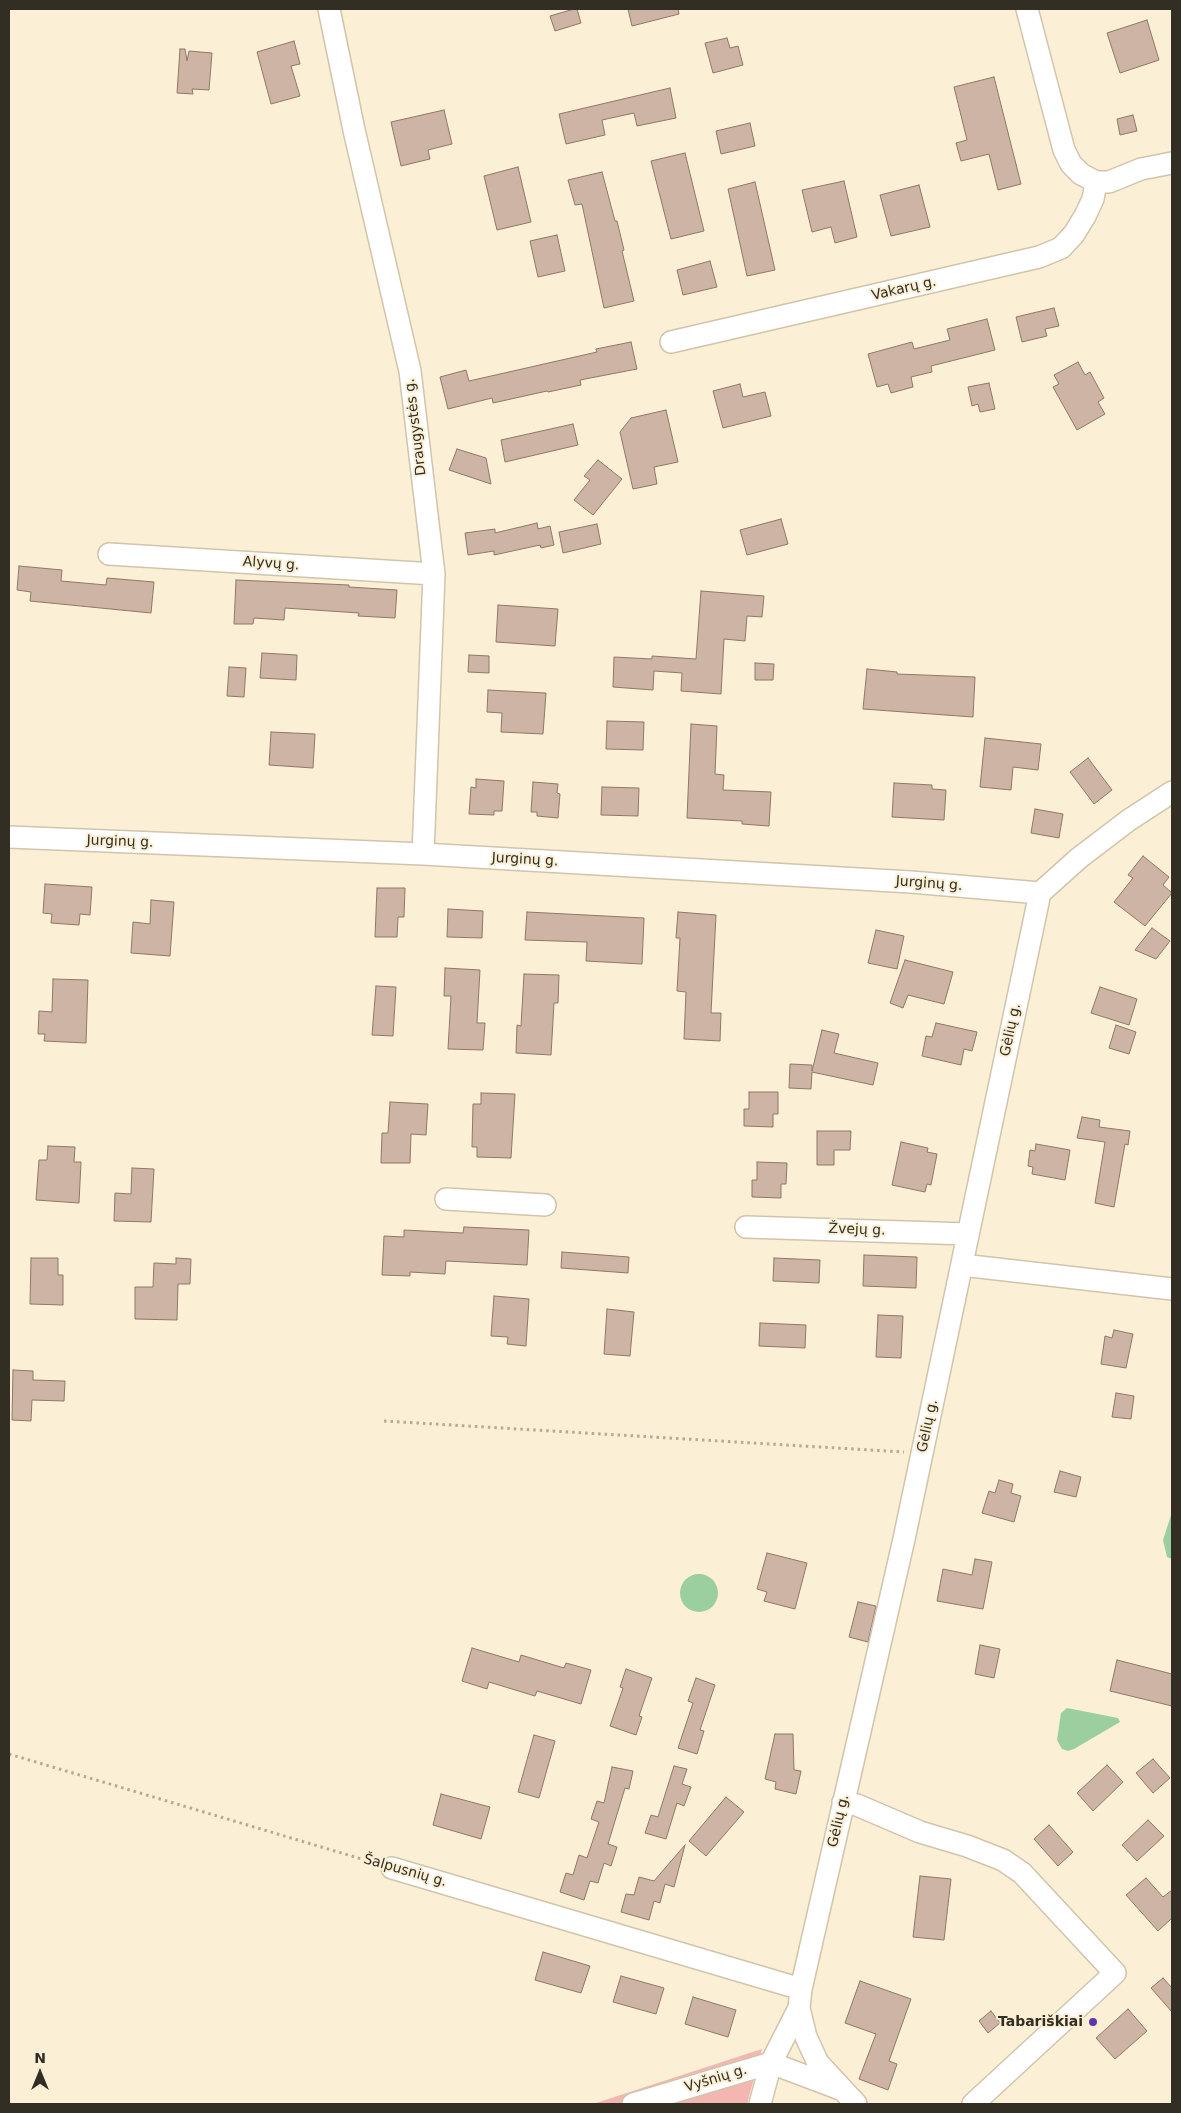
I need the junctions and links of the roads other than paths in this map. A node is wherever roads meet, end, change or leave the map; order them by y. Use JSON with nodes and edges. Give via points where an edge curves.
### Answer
{"nodes":[{"id":1,"x":329,"y":9,"type":"edge"},
{"id":2,"x":1028,"y":9,"type":"edge"},
{"id":3,"x":1172,"y":163,"type":"edge"},
{"id":4,"x":1096,"y":182,"type":"junction"},
{"id":5,"x":671,"y":342,"type":"dead end"},
{"id":6,"x":109,"y":554,"type":"dead end"},
{"id":7,"x":434,"y":574,"type":"junction"},
{"id":8,"x":1172,"y":792,"type":"edge"},
{"id":9,"x":9,"y":837,"type":"edge"},
{"id":10,"x":423,"y":854,"type":"junction"},
{"id":11,"x":1040,"y":892,"type":"junction"},
{"id":12,"x":446,"y":1199,"type":"dead end"},
{"id":13,"x":545,"y":1205,"type":"dead end"},
{"id":14,"x":746,"y":1227,"type":"dead end"},
{"id":15,"x":968,"y":1234,"type":"junction"},
{"id":16,"x":962,"y":1265,"type":"junction"},
{"id":17,"x":1172,"y":1289,"type":"edge"},
{"id":18,"x":843,"y":1802,"type":"junction"},
{"id":19,"x":392,"y":1868,"type":"road end"},
{"id":20,"x":800,"y":1998,"type":"junction"},
{"id":21,"x":771,"y":2063,"type":"junction"},
{"id":22,"x":849,"y":2097,"type":"edge"},
{"id":23,"x":633,"y":2104,"type":"edge"},
{"id":24,"x":760,"y":2104,"type":"edge"},
{"id":25,"x":974,"y":2104,"type":"edge"}],
"edges":[{"from":1,"to":7,"type":"street","name":"Draugystės g.","via":[[410,371]]},
{"from":2,"to":4,"type":"street","via":[[1064,150],[1081,174]]},
{"from":3,"to":4,"type":"street","via":[[1109,182]]},
{"from":4,"to":5,"type":"street","name":"Vakarų g.","via":[[1093,198],[1074,234],[1061,248],[1039,257]]},
{"from":6,"to":7,"type":"street","name":"Alyvų g."},
{"from":7,"to":10,"type":"street","name":"Draugystės g."},
{"from":8,"to":11,"type":"street","via":[[1129,820]]},
{"from":9,"to":10,"type":"street","name":"Jurginų g."},
{"from":10,"to":11,"type":"street","name":"Jurginų g."},
{"from":11,"to":15,"type":"street","name":"Gėlių g."},
{"from":12,"to":13,"type":"street"},
{"from":14,"to":15,"type":"street","name":"Žvejų g."},
{"from":15,"to":16,"type":"street","name":"Gėlių g."},
{"from":16,"to":17,"type":"street"},
{"from":16,"to":18,"type":"street","name":"Gėlių g.","via":[[904,1539]]},
{"from":18,"to":20,"type":"street","name":"Gėlių g."},
{"from":18,"to":25,"type":"street","via":[[1003,1860],[1022,1873],[1115,1973]]},
{"from":19,"to":20,"type":"street","name":"Šalpusnių g."},
{"from":20,"to":21,"type":"street"},
{"from":20,"to":22,"type":"street","name":"Gėlių g.","via":[[806,2037],[818,2063]]},
{"from":21,"to":22,"type":"street"},
{"from":21,"to":23,"type":"street","name":"Vyšnių g."},
{"from":21,"to":24,"type":"street"}]}
